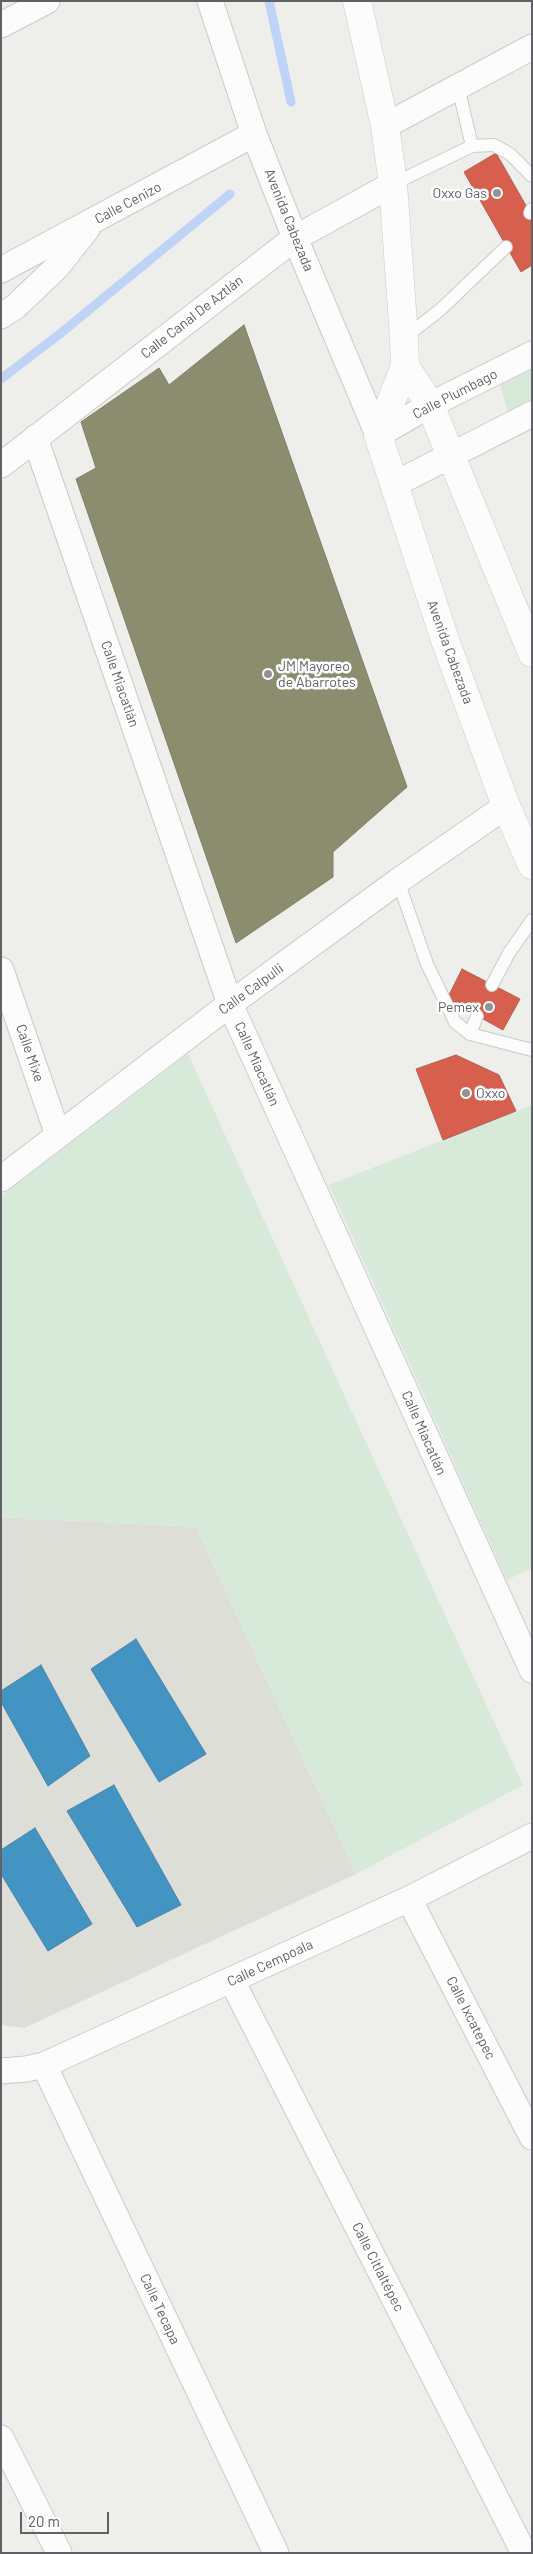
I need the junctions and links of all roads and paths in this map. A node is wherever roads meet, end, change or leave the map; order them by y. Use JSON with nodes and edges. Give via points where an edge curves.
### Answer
{"nodes":[{"id":1,"x":47,"y":1,"type":"edge"},
{"id":2,"x":210,"y":1,"type":"edge"},
{"id":3,"x":357,"y":1,"type":"edge"},
{"id":4,"x":1,"y":25,"type":"edge"},
{"id":5,"x":532,"y":47,"type":"edge"},
{"id":6,"x":458,"y":87,"type":"junction"},
{"id":7,"x":385,"y":126,"type":"junction"},
{"id":8,"x":254,"y":134,"type":"junction"},
{"id":9,"x":472,"y":146,"type":"junction"},
{"id":10,"x":532,"y":176,"type":"edge"},
{"id":11,"x":392,"y":184,"type":"junction"},
{"id":12,"x":93,"y":222,"type":"junction"},
{"id":13,"x":295,"y":238,"type":"junction"},
{"id":14,"x":506,"y":247,"type":"dead end"},
{"id":15,"x":1,"y":270,"type":"edge"},
{"id":16,"x":1,"y":316,"type":"edge"},
{"id":17,"x":404,"y":338,"type":"junction"},
{"id":18,"x":532,"y":354,"type":"edge"},
{"id":19,"x":405,"y":366,"type":"junction"},
{"id":20,"x":430,"y":405,"type":"junction"},
{"id":21,"x":532,"y":414,"type":"edge"},
{"id":22,"x":378,"y":435,"type":"junction"},
{"id":23,"x":35,"y":438,"type":"junction"},
{"id":24,"x":451,"y":455,"type":"junction"},
{"id":25,"x":1,"y":464,"type":"edge"},
{"id":26,"x":393,"y":485,"type":"junction"},
{"id":27,"x":532,"y":653,"type":"edge"},
{"id":28,"x":506,"y":806,"type":"junction"},
{"id":29,"x":532,"y":865,"type":"edge"},
{"id":30,"x":398,"y":881,"type":"junction"},
{"id":31,"x":532,"y":920,"type":"edge"},
{"id":32,"x":1,"y":970,"type":"edge"},
{"id":33,"x":492,"y":985,"type":"dead end"},
{"id":34,"x":230,"y":1004,"type":"junction"},
{"id":35,"x":477,"y":1016,"type":"dead end"},
{"id":36,"x":470,"y":1034,"type":"junction"},
{"id":37,"x":532,"y":1050,"type":"edge"},
{"id":38,"x":58,"y":1135,"type":"junction"},
{"id":39,"x":1,"y":1179,"type":"edge"},
{"id":40,"x":532,"y":1670,"type":"edge"},
{"id":41,"x":532,"y":1836,"type":"edge"},
{"id":42,"x":410,"y":1899,"type":"junction"},
{"id":43,"x":232,"y":1981,"type":"junction"},
{"id":44,"x":44,"y":2064,"type":"junction"},
{"id":45,"x":1,"y":2071,"type":"edge"},
{"id":46,"x":532,"y":2137,"type":"edge"},
{"id":47,"x":2,"y":2441,"type":"edge"},
{"id":48,"x":59,"y":2553,"type":"edge"},
{"id":49,"x":276,"y":2553,"type":"edge"},
{"id":50,"x":524,"y":2553,"type":"edge"}],
"edges":[{"from":1,"to":4,"type":"street"},
{"from":2,"to":8,"type":"street","name":"Avenida Cabezada"},
{"from":3,"to":7,"type":"main road"},
{"from":5,"to":6,"type":"street"},
{"from":6,"to":7,"type":"street"},
{"from":6,"to":9,"type":"lane"},
{"from":7,"to":11,"type":"main road"},
{"from":8,"to":12,"type":"street","name":"Calle Cenizo"},
{"from":8,"to":13,"type":"street","name":"Avenida Cabezada"},
{"from":9,"to":10,"type":"lane","via":[[494,145],[510,154]]},
{"from":9,"to":11,"type":"lane"},
{"from":11,"to":13,"type":"street","name":"Calle Canal De Aztlán"},
{"from":11,"to":17,"type":"main road"},
{"from":12,"to":15,"type":"street","name":"Calle Cenizo"},
{"from":12,"to":16,"type":"street","via":[[57,267]]},
{"from":13,"to":22,"type":"street","name":"Avenida Cabezada"},
{"from":13,"to":23,"type":"street","name":"Calle Canal De Aztlán"},
{"from":14,"to":17,"type":"lane","via":[[440,310]]},
{"from":17,"to":19,"type":"main road"},
{"from":18,"to":20,"type":"street","name":"Calle Plumbago"},
{"from":19,"to":20,"type":"main road"},
{"from":19,"to":22,"type":"main road"},
{"from":20,"to":22,"type":"street","name":"Calle Plumbago"},
{"from":20,"to":24,"type":"main road"},
{"from":21,"to":24,"type":"street"},
{"from":22,"to":26,"type":"main road","name":"Avenida Cabezada"},
{"from":23,"to":25,"type":"street","name":"Calle Canal De Aztlán"},
{"from":23,"to":34,"type":"street","name":"Calle Miacatlán"},
{"from":24,"to":26,"type":"street"},
{"from":24,"to":27,"type":"main road"},
{"from":26,"to":28,"type":"main road","name":"Avenida Cabezada"},
{"from":28,"to":29,"type":"main road","name":"Avenida Cabezada"},
{"from":28,"to":30,"type":"street","name":"Calle Calpulli"},
{"from":30,"to":34,"type":"street","name":"Calle Calpulli"},
{"from":30,"to":36,"type":"lane","via":[[427,964],[449,1014]]},
{"from":31,"to":33,"type":"lane"},
{"from":32,"to":38,"type":"street","name":"Calle Mixe"},
{"from":34,"to":38,"type":"street","name":"Calle Calpulli"},
{"from":34,"to":40,"type":"street","name":"Calle Miacatlán"},
{"from":35,"to":36,"type":"lane"},
{"from":36,"to":37,"type":"lane"},
{"from":38,"to":39,"type":"street","name":"Calle Calpulli"},
{"from":41,"to":42,"type":"street","name":"Calle Cempoala"},
{"from":42,"to":43,"type":"street","name":"Calle Cempoala"},
{"from":42,"to":46,"type":"street","name":"Calle Ixcatepec"},
{"from":43,"to":44,"type":"street","name":"Calle Cempoala"},
{"from":43,"to":50,"type":"street","name":"Calle Citlaltépec"},
{"from":44,"to":45,"type":"street","name":"Calle Cempoala"},
{"from":44,"to":49,"type":"street","name":"Calle Tecapa"},
{"from":47,"to":48,"type":"street"}]}
